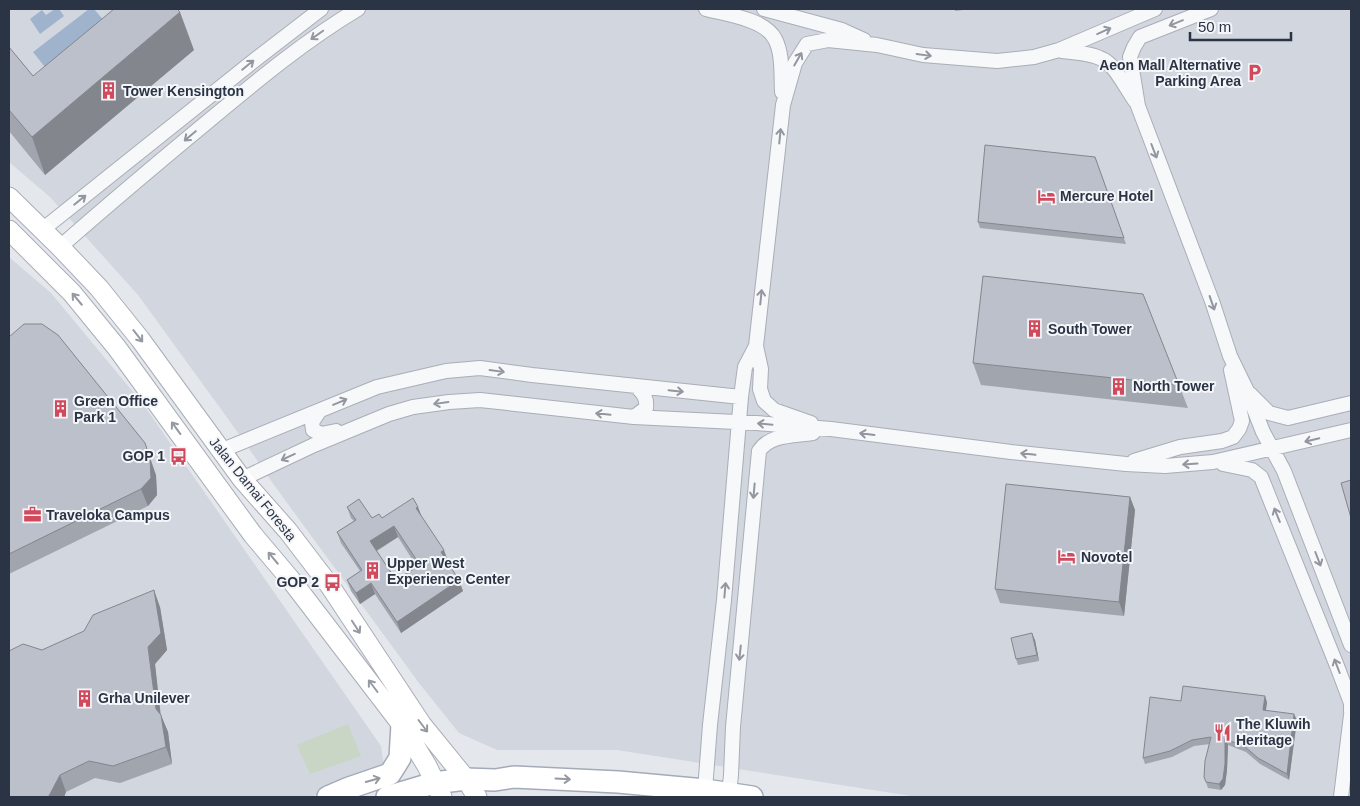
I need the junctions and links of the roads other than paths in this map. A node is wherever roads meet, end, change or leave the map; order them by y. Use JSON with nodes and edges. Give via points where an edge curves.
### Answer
{"nodes":[{"id":1,"x":322,"y":9,"type":"edge"},
{"id":2,"x":358,"y":9,"type":"edge"},
{"id":3,"x":706,"y":9,"type":"edge"},
{"id":4,"x":764,"y":9,"type":"edge"},
{"id":5,"x":1156,"y":9,"type":"edge"},
{"id":6,"x":1211,"y":9,"type":"edge"},
{"id":7,"x":755,"y":15,"type":"edge"},
{"id":8,"x":1131,"y":19,"type":"junction"},
{"id":9,"x":1140,"y":37,"type":"junction"},
{"id":10,"x":876,"y":45,"type":"junction"},
{"id":11,"x":1059,"y":50,"type":"junction"},
{"id":12,"x":783,"y":105,"type":"junction"},
{"id":13,"x":1138,"y":106,"type":"junction"},
{"id":14,"x":107,"y":179,"type":"junction"},
{"id":15,"x":120,"y":194,"type":"junction"},
{"id":16,"x":9,"y":197,"type":"edge"},
{"id":17,"x":9,"y":230,"type":"edge"},
{"id":18,"x":42,"y":230,"type":"junction"},
{"id":19,"x":60,"y":247,"type":"junction"},
{"id":20,"x":756,"y":346,"type":"junction"},
{"id":21,"x":1230,"y":356,"type":"junction"},
{"id":22,"x":637,"y":387,"type":"junction"},
{"id":23,"x":1247,"y":391,"type":"junction"},
{"id":24,"x":741,"y":397,"type":"junction"},
{"id":25,"x":1351,"y":403,"type":"edge"},
{"id":26,"x":320,"y":410,"type":"junction"},
{"id":27,"x":634,"y":417,"type":"junction"},
{"id":28,"x":740,"y":422,"type":"junction"},
{"id":29,"x":358,"y":427,"type":"junction"},
{"id":30,"x":831,"y":429,"type":"junction"},
{"id":31,"x":1351,"y":430,"type":"edge"},
{"id":32,"x":1272,"y":449,"type":"junction"},
{"id":33,"x":220,"y":451,"type":"junction"},
{"id":34,"x":1213,"y":462,"type":"junction"},
{"id":35,"x":1126,"y":464,"type":"junction"},
{"id":36,"x":242,"y":479,"type":"junction"},
{"id":37,"x":1351,"y":645,"type":"edge"},
{"id":38,"x":1351,"y":713,"type":"edge"},
{"id":39,"x":402,"y":725,"type":"junction"},
{"id":40,"x":710,"y":725,"type":"junction"},
{"id":41,"x":732,"y":726,"type":"junction"},
{"id":42,"x":1348,"y":777,"type":"edge"},
{"id":43,"x":471,"y":788,"type":"edge"},
{"id":44,"x":438,"y":790,"type":"edge"},
{"id":45,"x":705,"y":790,"type":"junction"},
{"id":46,"x":728,"y":794,"type":"junction"},
{"id":47,"x":328,"y":797,"type":"edge"},
{"id":48,"x":387,"y":797,"type":"edge"},
{"id":49,"x":752,"y":797,"type":"edge"},
{"id":50,"x":1341,"y":797,"type":"edge"}],
"edges":[{"from":14,"to":1,"type":"street","one_way":true},
{"from":2,"to":15,"type":"street","one_way":true,"via":[[270,70]]},
{"from":3,"to":7,"type":"street"},
{"from":4,"to":10,"type":"street","via":[[842,30]]},
{"from":5,"to":8,"type":"street"},
{"from":6,"to":9,"type":"street","one_way":true},
{"from":7,"to":12,"type":"street","via":[[775,38]]},
{"from":8,"to":9,"type":"street"},
{"from":11,"to":8,"type":"street","one_way":true},
{"from":9,"to":13,"type":"street","via":[[1130,58]]},
{"from":10,"to":11,"type":"street","one_way":true,"via":[[923,55],[997,61],[1034,57]]},
{"from":12,"to":10,"type":"street","one_way":true,"via":[[794,63],[807,44],[828,40]]},
{"from":11,"to":13,"type":"street","via":[[1100,56],[1109,62]]},
{"from":20,"to":12,"type":"street","one_way":true},
{"from":13,"to":21,"type":"street","one_way":true},
{"from":14,"to":15,"type":"street"},
{"from":18,"to":14,"type":"street","one_way":true},
{"from":15,"to":19,"type":"street"},
{"from":16,"to":18,"type":"main road","name":"Jalan Damai Foresta"},
{"from":39,"to":17,"type":"main road","name":"Jalan Damai Foresta","one_way":true,"via":[[253,535],[112,342],[72,293]]},
{"from":18,"to":19,"type":"main road","name":"Jalan Damai Foresta"},
{"from":19,"to":33,"type":"main road","name":"Jalan Damai Foresta","one_way":true,"via":[[99,288],[140,339]]},
{"from":20,"to":24,"type":"street","via":[[745,367]]},
{"from":20,"to":30,"type":"street","via":[[764,401],[774,410]]},
{"from":21,"to":23,"type":"street"},
{"from":21,"to":35,"type":"street","via":[[1242,421],[1233,437],[1180,447]]},
{"from":22,"to":24,"type":"street","one_way":true},
{"from":26,"to":22,"type":"street","one_way":true,"via":[[376,387],[446,370],[480,368]]},
{"from":22,"to":27,"type":"street","via":[[644,394],[646,408]]},
{"from":23,"to":25,"type":"street","via":[[1269,413],[1288,418]]},
{"from":23,"to":32,"type":"street"},
{"from":24,"to":28,"type":"street"},
{"from":26,"to":29,"type":"street","via":[[312,422],[313,430],[321,434]]},
{"from":26,"to":33,"type":"street"},
{"from":27,"to":28,"type":"street"},
{"from":27,"to":29,"type":"street","one_way":true,"via":[[480,400],[414,407]]},
{"from":30,"to":28,"type":"street","one_way":true},
{"from":40,"to":28,"type":"street","one_way":true},
{"from":29,"to":36,"type":"street","one_way":true},
{"from":35,"to":30,"type":"street","one_way":true},
{"from":30,"to":41,"type":"street","one_way":true,"via":[[775,438],[764,443],[759,451]]},
{"from":31,"to":32,"type":"street","one_way":true},
{"from":32,"to":34,"type":"street"},
{"from":32,"to":37,"type":"street","one_way":true,"via":[[1284,471]]},
{"from":33,"to":36,"type":"main road","name":"Jalan Damai Foresta"},
{"from":34,"to":35,"type":"street","one_way":true,"via":[[1165,466]]},
{"from":38,"to":34,"type":"street","one_way":true,"via":[[1351,703],[1338,666],[1261,477],[1252,470]]},
{"from":36,"to":43,"type":"main road","name":"Jalan Damai Foresta","one_way":true,"via":[[330,586],[422,725]]},
{"from":38,"to":42,"type":"street"},
{"from":39,"to":44,"type":"main road","name":"Jalan Damai Foresta"},
{"from":47,"to":39,"type":"main road","one_way":true,"via":[[390,774],[400,758]]},
{"from":40,"to":41,"type":"street","via":[[714,733],[719,734],[725,734]]},
{"from":40,"to":45,"type":"street"},
{"from":41,"to":46,"type":"street"},
{"from":42,"to":50,"type":"street"},
{"from":43,"to":44,"type":"main road"},
{"from":43,"to":45,"type":"main road","one_way":true,"via":[[514,776]]},
{"from":44,"to":48,"type":"main road"},
{"from":45,"to":46,"type":"main road"},
{"from":46,"to":49,"type":"main road"}]}
